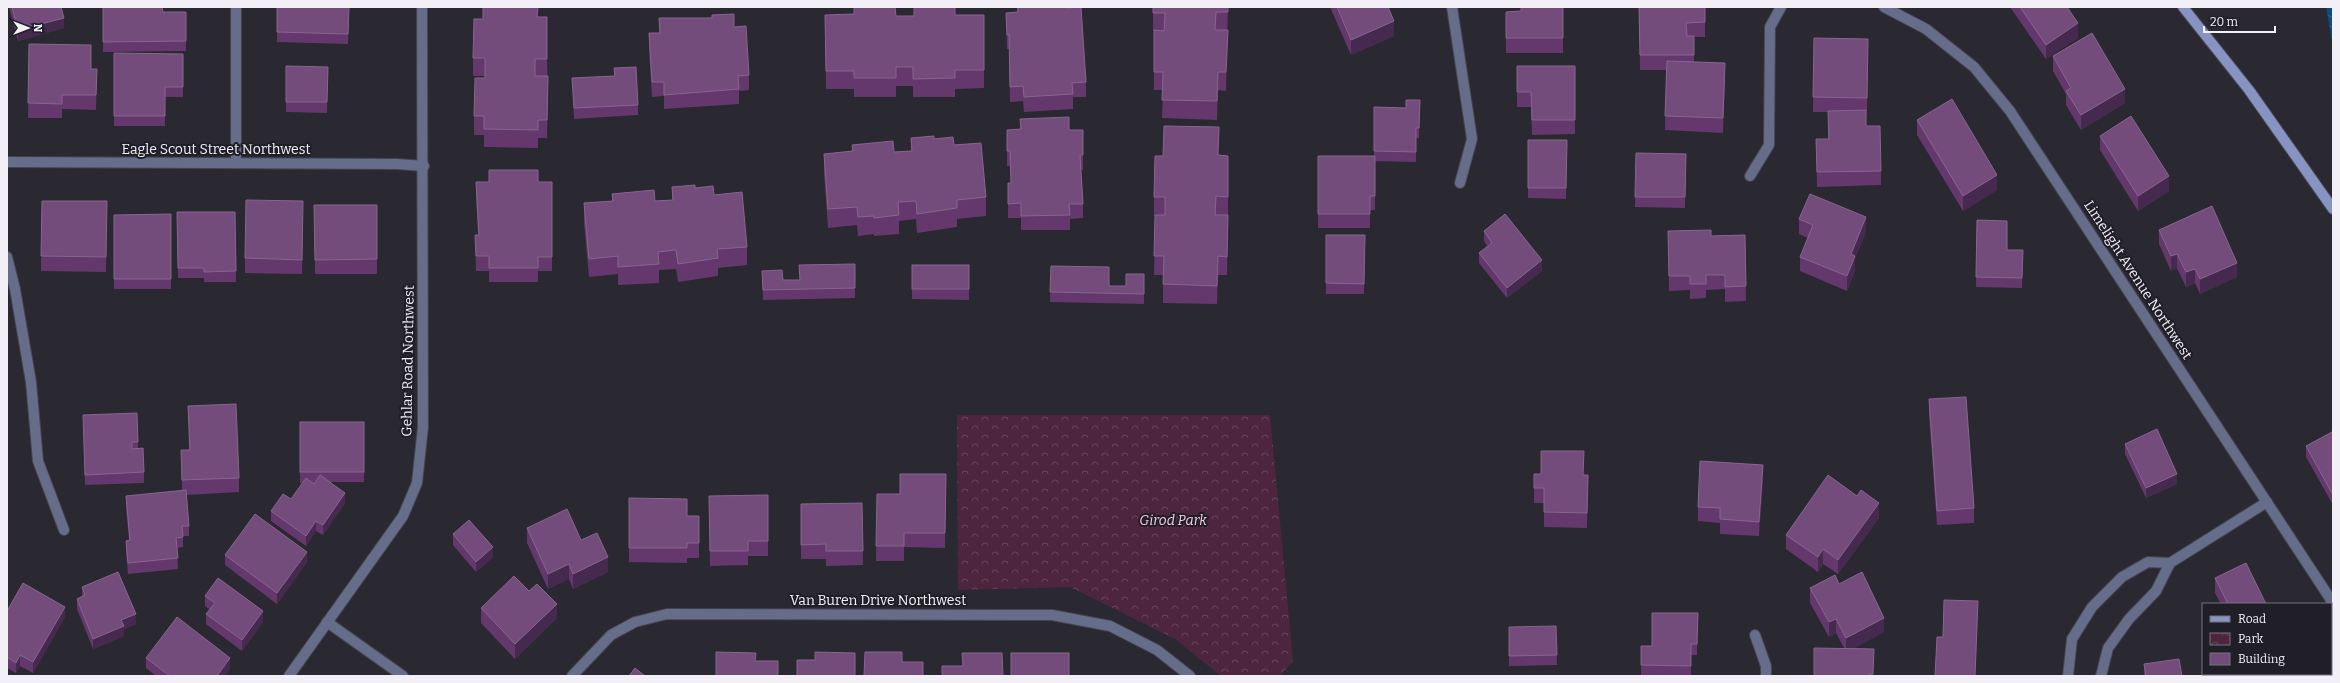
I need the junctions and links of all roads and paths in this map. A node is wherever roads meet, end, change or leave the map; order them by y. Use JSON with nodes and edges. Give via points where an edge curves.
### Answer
{"nodes":[{"id":1,"x":236,"y":7,"type":"edge"},
{"id":2,"x":422,"y":7,"type":"edge"},
{"id":3,"x":1452,"y":7,"type":"edge"},
{"id":4,"x":1781,"y":7,"type":"edge"},
{"id":5,"x":1884,"y":7,"type":"edge"},
{"id":6,"x":2183,"y":7,"type":"edge"},
{"id":7,"x":7,"y":162,"type":"edge"},
{"id":8,"x":236,"y":163,"type":"junction"},
{"id":9,"x":424,"y":166,"type":"junction"},
{"id":10,"x":1750,"y":176,"type":"dead end"},
{"id":11,"x":1460,"y":183,"type":"dead end"},
{"id":12,"x":2333,"y":209,"type":"edge"},
{"id":13,"x":7,"y":257,"type":"edge"},
{"id":14,"x":2267,"y":502,"type":"junction"},
{"id":15,"x":64,"y":530,"type":"dead end"},
{"id":16,"x":2170,"y":563,"type":"junction"},
{"id":17,"x":2333,"y":603,"type":"edge"},
{"id":18,"x":327,"y":622,"type":"junction"},
{"id":19,"x":1755,"y":635,"type":"dead end"},
{"id":20,"x":289,"y":676,"type":"edge"},
{"id":21,"x":403,"y":676,"type":"edge"},
{"id":22,"x":572,"y":676,"type":"edge"},
{"id":23,"x":1190,"y":676,"type":"edge"},
{"id":24,"x":1766,"y":676,"type":"edge"},
{"id":25,"x":2068,"y":676,"type":"edge"},
{"id":26,"x":2101,"y":676,"type":"edge"}],
"edges":[{"from":1,"to":8,"type":"street"},
{"from":2,"to":9,"type":"street","name":"Gehlar Road Northwest"},
{"from":3,"to":11,"type":"street","via":[[1472,139]]},
{"from":4,"to":10,"type":"street","via":[[1770,27],[1769,145]]},
{"from":5,"to":14,"type":"street","name":"Limelight Avenue Northwest","via":[[1926,29],[1974,68],[2010,111]]},
{"from":6,"to":12,"type":"main road","via":[[2254,96]]},
{"from":7,"to":8,"type":"street","name":"Eagle Scout Street Northwest"},
{"from":8,"to":9,"type":"street","name":"Eagle Scout Street Northwest"},
{"from":9,"to":18,"type":"street","name":"Gehlar Road Northwest","via":[[423,427],[418,483],[403,516]]},
{"from":13,"to":15,"type":"street","via":[[31,382],[38,461]]},
{"from":14,"to":16,"type":"street"},
{"from":14,"to":17,"type":"street","name":"Limelight Avenue Northwest"},
{"from":16,"to":25,"type":"street","via":[[2148,562],[2122,577],[2092,607],[2072,639]]},
{"from":16,"to":26,"type":"street","via":[[2156,591],[2129,619],[2108,648]]},
{"from":18,"to":20,"type":"street","name":"Gehlar Road Northwest"},
{"from":18,"to":21,"type":"street"},
{"from":19,"to":24,"type":"street","via":[[1766,666]]},
{"from":22,"to":23,"type":"street","name":"Van Buren Drive Northwest","via":[[611,635],[635,622],[667,614],[706,614],[1052,615],[1110,626],[1157,650]]}]}
